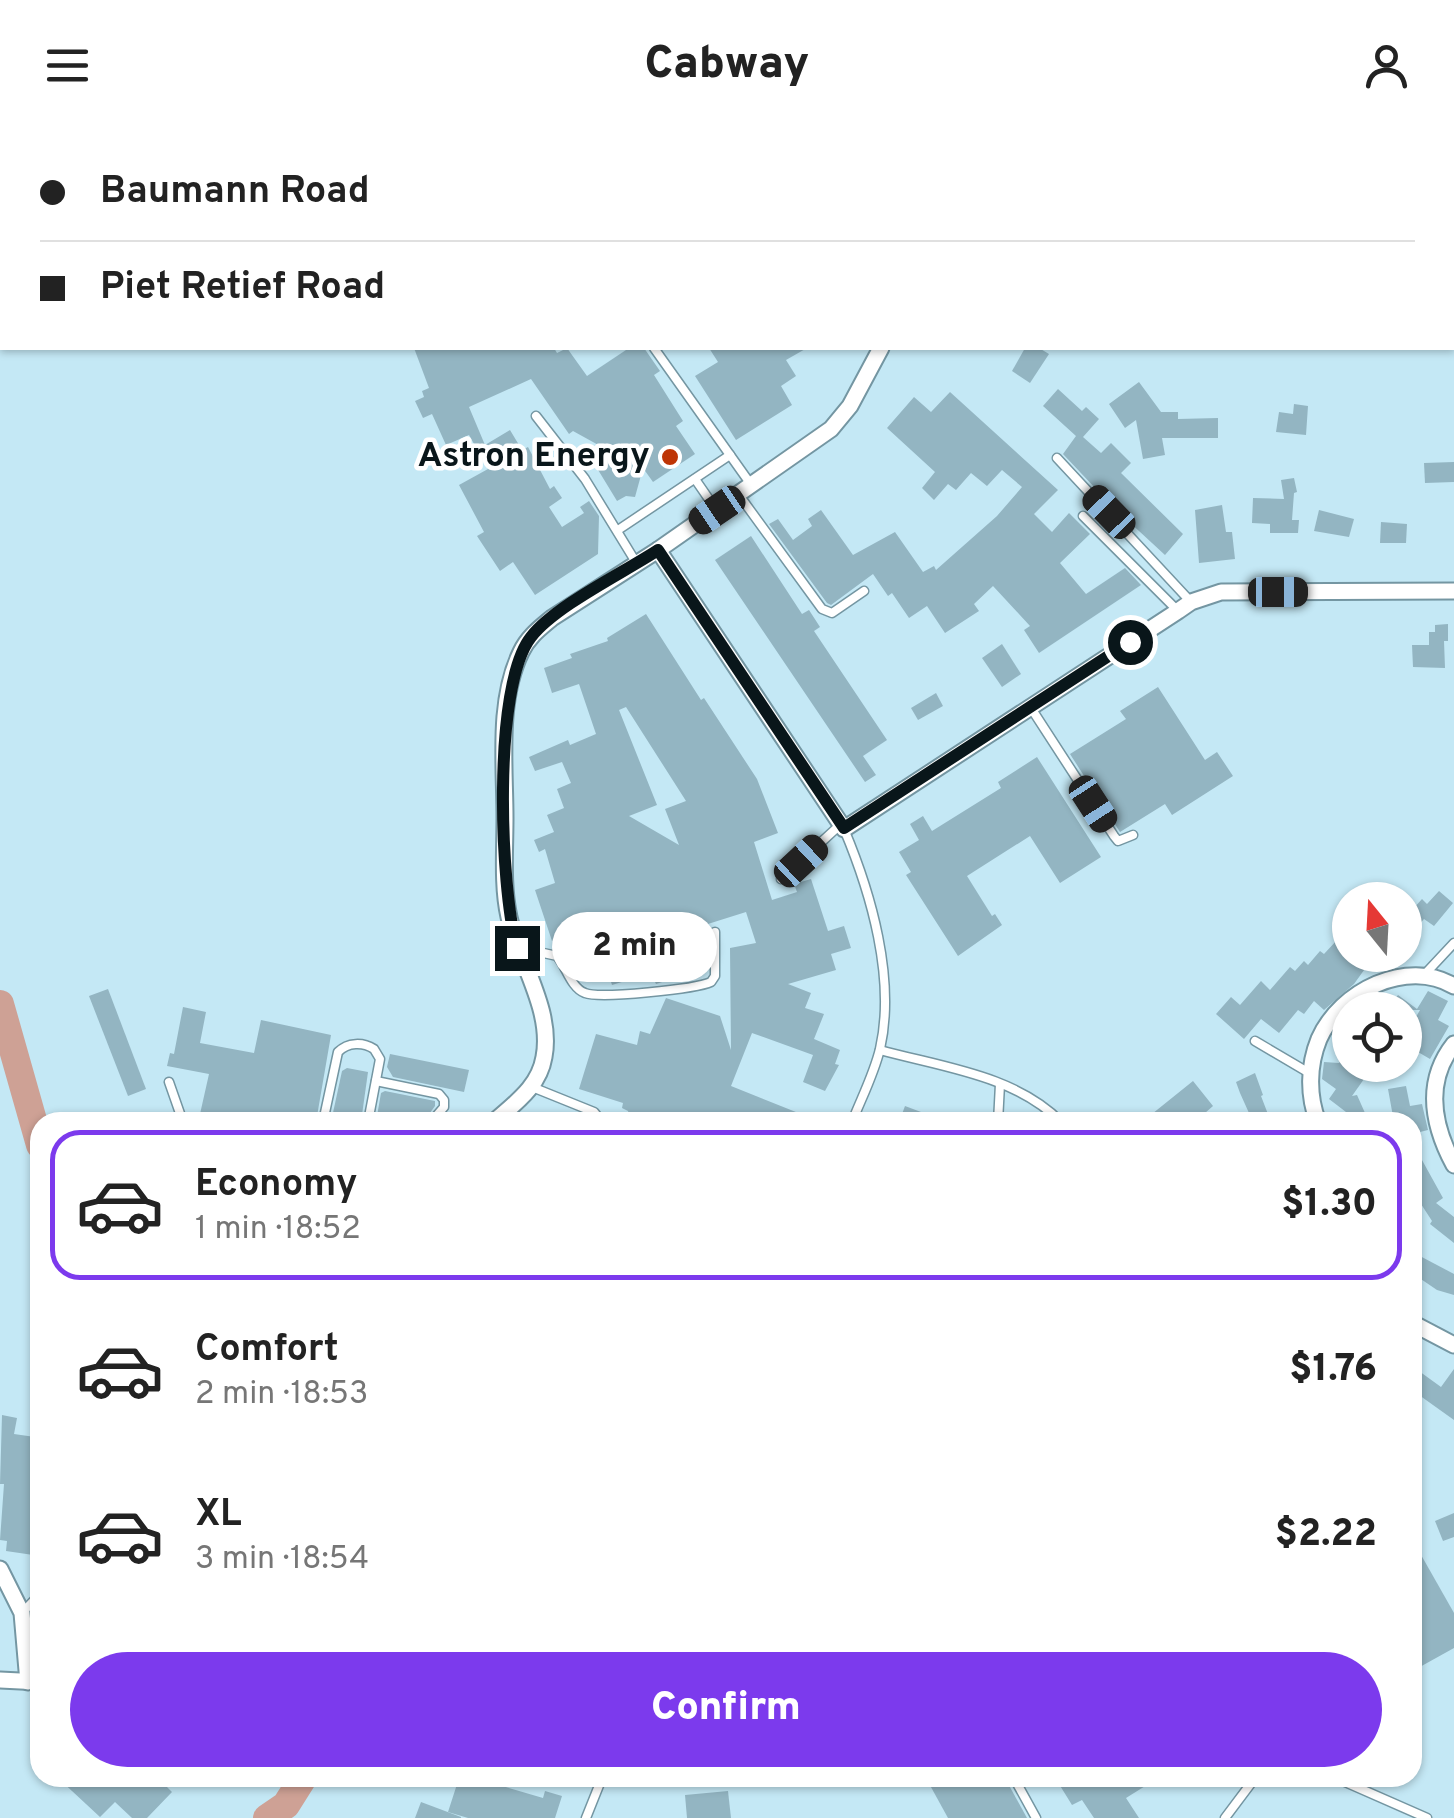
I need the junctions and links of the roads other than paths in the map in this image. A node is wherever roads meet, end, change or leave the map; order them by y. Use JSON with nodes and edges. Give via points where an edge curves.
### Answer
{"nodes":[{"id":1,"x":655,"y":350,"type":"edge"},
{"id":2,"x":878,"y":350,"type":"edge"},
{"id":3,"x":536,"y":416,"type":"dead end"},
{"id":4,"x":730,"y":455,"type":"junction"},
{"id":5,"x":1056,"y":458,"type":"dead end"},
{"id":6,"x":696,"y":478,"type":"junction"},
{"id":7,"x":746,"y":491,"type":"junction"},
{"id":8,"x":717,"y":510,"type":"junction"},
{"id":9,"x":1083,"y":516,"type":"dead end"},
{"id":10,"x":618,"y":530,"type":"junction"},
{"id":11,"x":658,"y":550,"type":"junction"},
{"id":12,"x":637,"y":564,"type":"junction"},
{"id":13,"x":864,"y":590,"type":"dead end"},
{"id":14,"x":1454,"y":592,"type":"edge"},
{"id":15,"x":1184,"y":606,"type":"junction"},
{"id":16,"x":1030,"y":708,"type":"junction"},
{"id":17,"x":843,"y":826,"type":"junction"},
{"id":18,"x":1133,"y":835,"type":"dead end"},
{"id":19,"x":781,"y":880,"type":"dead end"},
{"id":20,"x":715,"y":932,"type":"dead end"},
{"id":21,"x":1454,"y":943,"type":"edge"},
{"id":22,"x":517,"y":948,"type":"junction"},
{"id":23,"x":1425,"y":974,"type":"junction"},
{"id":24,"x":1454,"y":986,"type":"edge"},
{"id":25,"x":1255,"y":1041,"type":"dead end"},
{"id":26,"x":1454,"y":1044,"type":"edge"},
{"id":27,"x":880,"y":1050,"type":"junction"},
{"id":28,"x":1311,"y":1074,"type":"junction"},
{"id":29,"x":376,"y":1081,"type":"junction"},
{"id":30,"x":169,"y":1082,"type":"dead end"},
{"id":31,"x":1000,"y":1084,"type":"junction"},
{"id":32,"x":532,"y":1087,"type":"junction"},
{"id":33,"x":180,"y":1112,"type":"edge"},
{"id":34,"x":325,"y":1112,"type":"edge"},
{"id":35,"x":370,"y":1112,"type":"edge"},
{"id":36,"x":440,"y":1112,"type":"edge"},
{"id":37,"x":505,"y":1112,"type":"edge"},
{"id":38,"x":594,"y":1112,"type":"edge"},
{"id":39,"x":856,"y":1112,"type":"edge"},
{"id":40,"x":999,"y":1112,"type":"edge"},
{"id":41,"x":1050,"y":1112,"type":"edge"},
{"id":42,"x":1315,"y":1112,"type":"edge"},
{"id":43,"x":1454,"y":1165,"type":"edge"},
{"id":44,"x":1422,"y":1328,"type":"edge"},
{"id":45,"x":1454,"y":1345,"type":"edge"},
{"id":46,"x":0,"y":1568,"type":"edge"},
{"id":47,"x":30,"y":1605,"type":"edge"},
{"id":48,"x":22,"y":1614,"type":"junction"},
{"id":49,"x":30,"y":1659,"type":"edge"},
{"id":50,"x":0,"y":1680,"type":"edge"},
{"id":51,"x":30,"y":1682,"type":"edge"},
{"id":52,"x":599,"y":1787,"type":"edge"},
{"id":53,"x":1019,"y":1787,"type":"edge"},
{"id":54,"x":1249,"y":1787,"type":"edge"},
{"id":55,"x":1357,"y":1787,"type":"edge"},
{"id":56,"x":586,"y":1818,"type":"edge"},
{"id":57,"x":1036,"y":1818,"type":"edge"},
{"id":58,"x":1226,"y":1818,"type":"edge"},
{"id":59,"x":1428,"y":1818,"type":"edge"}],
"edges":[{"from":1,"to":4,"type":"lane"},
{"from":2,"to":7,"type":"street","via":[[831,430]]},
{"from":3,"to":10,"type":"lane"},
{"from":4,"to":6,"type":"lane"},
{"from":4,"to":7,"type":"lane"},
{"from":5,"to":15,"type":"lane"},
{"from":6,"to":8,"type":"lane"},
{"from":6,"to":10,"type":"lane"},
{"from":7,"to":8,"type":"street"},
{"from":7,"to":13,"type":"lane","via":[[822,610],[832,613]]},
{"from":8,"to":11,"type":"street"},
{"from":9,"to":15,"type":"lane"},
{"from":10,"to":12,"type":"lane"},
{"from":11,"to":12,"type":"street"},
{"from":11,"to":17,"type":"street"},
{"from":12,"to":22,"type":"street","via":[[538,628],[516,665],[504,771],[506,898]]},
{"from":14,"to":15,"type":"street","via":[[1221,592]]},
{"from":15,"to":16,"type":"street"},
{"from":16,"to":17,"type":"street"},
{"from":16,"to":18,"type":"lane","via":[[1118,841]]},
{"from":17,"to":19,"type":"lane"},
{"from":17,"to":27,"type":"lane","via":[[878,938]]},
{"from":20,"to":22,"type":"lane","via":[[711,982],[632,993],[587,994],[556,956]]},
{"from":21,"to":23,"type":"lane"},
{"from":22,"to":32,"type":"street","via":[[546,1034]]},
{"from":23,"to":24,"type":"street"},
{"from":23,"to":28,"type":"street","via":[[1388,980],[1346,1004],[1319,1039]]},
{"from":25,"to":28,"type":"lane"},
{"from":26,"to":43,"type":"street","via":[[1439,1068],[1433,1104]]},
{"from":27,"to":31,"type":"lane"},
{"from":27,"to":39,"type":"lane"},
{"from":28,"to":42,"type":"street"},
{"from":29,"to":34,"type":"lane","via":[[380,1059],[374,1049],[342,1048]]},
{"from":29,"to":35,"type":"lane"},
{"from":29,"to":36,"type":"lane","via":[[439,1094]]},
{"from":30,"to":33,"type":"lane"},
{"from":31,"to":40,"type":"lane"},
{"from":31,"to":41,"type":"lane"},
{"from":32,"to":37,"type":"street"},
{"from":32,"to":38,"type":"lane"},
{"from":44,"to":45,"type":"street"},
{"from":46,"to":48,"type":"street"},
{"from":47,"to":48,"type":"lane"},
{"from":48,"to":49,"type":"street"},
{"from":50,"to":51,"type":"street"},
{"from":52,"to":56,"type":"lane"},
{"from":53,"to":57,"type":"lane"},
{"from":54,"to":58,"type":"lane"},
{"from":55,"to":59,"type":"lane"}]}
